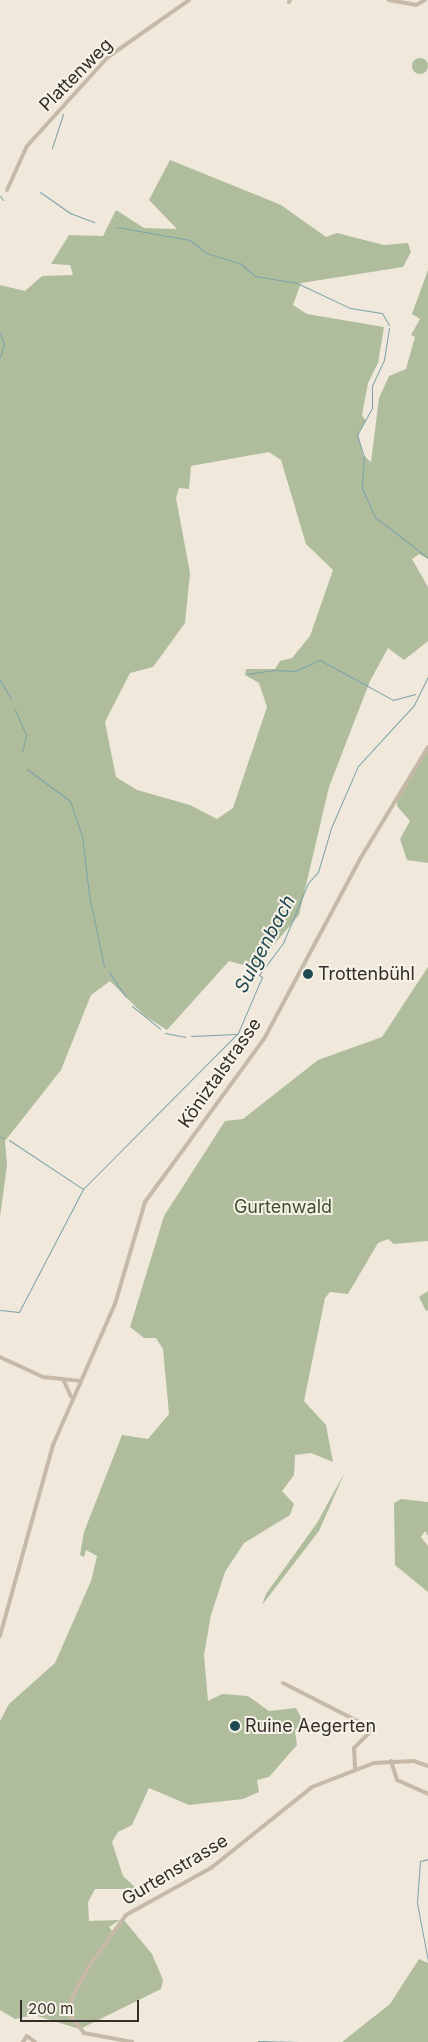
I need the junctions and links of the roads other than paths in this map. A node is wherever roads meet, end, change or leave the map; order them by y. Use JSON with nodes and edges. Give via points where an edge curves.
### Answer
{"nodes":[{"id":1,"x":189,"y":0,"type":"edge"},
{"id":2,"x":390,"y":0,"type":"edge"},
{"id":3,"x":424,"y":0,"type":"edge"},
{"id":4,"x":7,"y":190,"type":"dead end"},
{"id":5,"x":428,"y":748,"type":"edge"},
{"id":6,"x":0,"y":1357,"type":"edge"},
{"id":7,"x":80,"y":1380,"type":"junction"},
{"id":8,"x":64,"y":1381,"type":"junction"},
{"id":9,"x":71,"y":1397,"type":"junction"},
{"id":10,"x":0,"y":1636,"type":"edge"},
{"id":11,"x":283,"y":1683,"type":"dead end"},
{"id":12,"x":391,"y":1761,"type":"junction"},
{"id":13,"x":428,"y":1766,"type":"edge"},
{"id":14,"x":355,"y":1769,"type":"junction"},
{"id":15,"x":428,"y":1794,"type":"edge"},
{"id":16,"x":23,"y":2042,"type":"edge"},
{"id":17,"x":35,"y":2042,"type":"edge"},
{"id":18,"x":132,"y":2042,"type":"edge"}],
"edges":[{"from":1,"to":4,"type":"street","name":"Plattenweg","via":[[108,57],[27,146]]},
{"from":2,"to":3,"type":"street","via":[[416,5]]},
{"from":5,"to":7,"type":"street","name":"Köniztalstrasse","via":[[360,859],[264,1039],[145,1202],[115,1304]]},
{"from":6,"to":8,"type":"street"},
{"from":7,"to":8,"type":"street"},
{"from":7,"to":9,"type":"street","name":"Köniztalstrasse"},
{"from":8,"to":9,"type":"street"},
{"from":9,"to":10,"type":"street","name":"Köniztalstrasse"},
{"from":11,"to":14,"type":"street","via":[[373,1729],[354,1748]]},
{"from":12,"to":13,"type":"street","name":"Gurtenstrasse"},
{"from":12,"to":14,"type":"street","name":"Gurtenstrasse"},
{"from":12,"to":15,"type":"street","via":[[397,1780]]},
{"from":14,"to":18,"type":"street","name":"Gurtenstrasse","via":[[300,1795],[235,1851],[118,1924],[72,1998],[71,2016],[84,2033]]},
{"from":16,"to":17,"type":"street","via":[[27,2036]]}]}
